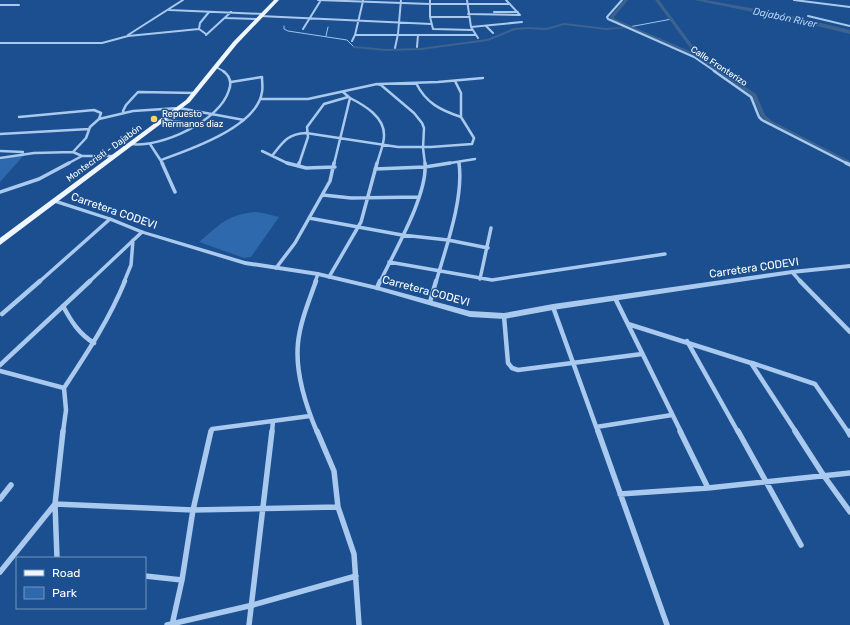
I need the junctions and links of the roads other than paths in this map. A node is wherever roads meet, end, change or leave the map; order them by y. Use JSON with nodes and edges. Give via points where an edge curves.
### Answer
{"nodes":[{"id":1,"x":183,"y":0,"type":"edge"},
{"id":2,"x":277,"y":0,"type":"edge"},
{"id":3,"x":318,"y":0,"type":"edge"},
{"id":4,"x":321,"y":0,"type":"edge"},
{"id":5,"x":401,"y":0,"type":"edge"},
{"id":6,"x":430,"y":0,"type":"edge"},
{"id":7,"x":468,"y":0,"type":"edge"},
{"id":8,"x":494,"y":0,"type":"edge"},
{"id":9,"x":506,"y":0,"type":"edge"},
{"id":10,"x":622,"y":0,"type":"edge"},
{"id":11,"x":794,"y":0,"type":"edge"},
{"id":12,"x":363,"y":1,"type":"edge"},
{"id":13,"x":401,"y":3,"type":"junction"},
{"id":14,"x":430,"y":4,"type":"junction"},
{"id":15,"x":468,"y":4,"type":"junction"},
{"id":16,"x":498,"y":4,"type":"junction"},
{"id":17,"x":510,"y":4,"type":"junction"},
{"id":18,"x":0,"y":5,"type":"edge"},
{"id":19,"x":19,"y":5,"type":"dead end"},
{"id":20,"x":850,"y":7,"type":"edge"},
{"id":21,"x":170,"y":10,"type":"junction"},
{"id":22,"x":209,"y":12,"type":"junction"},
{"id":23,"x":231,"y":12,"type":"junction"},
{"id":24,"x":468,"y":14,"type":"junction"},
{"id":25,"x":260,"y":16,"type":"junction"},
{"id":26,"x":808,"y":16,"type":"dead end"},
{"id":27,"x":430,"y":17,"type":"junction"},
{"id":28,"x":226,"y":18,"type":"junction"},
{"id":29,"x":308,"y":19,"type":"junction"},
{"id":30,"x":358,"y":22,"type":"junction"},
{"id":31,"x":522,"y":22,"type":"dead end"},
{"id":32,"x":399,"y":23,"type":"junction"},
{"id":33,"x":418,"y":24,"type":"junction"},
{"id":34,"x":431,"y":24,"type":"junction"},
{"id":35,"x":486,"y":26,"type":"junction"},
{"id":36,"x":850,"y":26,"type":"edge"},
{"id":37,"x":199,"y":28,"type":"junction"},
{"id":38,"x":471,"y":28,"type":"junction"},
{"id":39,"x":303,"y":29,"type":"dead end"},
{"id":40,"x":493,"y":33,"type":"dead end"},
{"id":41,"x":398,"y":34,"type":"junction"},
{"id":42,"x":355,"y":35,"type":"junction"},
{"id":43,"x":417,"y":35,"type":"junction"},
{"id":44,"x":475,"y":35,"type":"junction"},
{"id":45,"x":127,"y":36,"type":"junction"},
{"id":46,"x":478,"y":38,"type":"dead end"},
{"id":47,"x":352,"y":41,"type":"dead end"},
{"id":48,"x":0,"y":43,"type":"edge"},
{"id":49,"x":417,"y":47,"type":"dead end"},
{"id":50,"x":395,"y":48,"type":"dead end"},
{"id":51,"x":216,"y":67,"type":"junction"},
{"id":52,"x":483,"y":78,"type":"dead end"},
{"id":53,"x":456,"y":81,"type":"junction"},
{"id":54,"x":231,"y":82,"type":"junction"},
{"id":55,"x":416,"y":83,"type":"junction"},
{"id":56,"x":377,"y":84,"type":"junction"},
{"id":57,"x":342,"y":92,"type":"junction"},
{"id":58,"x":195,"y":94,"type":"junction"},
{"id":59,"x":260,"y":98,"type":"junction"},
{"id":60,"x":349,"y":98,"type":"junction"},
{"id":61,"x":179,"y":108,"type":"junction"},
{"id":62,"x":124,"y":113,"type":"junction"},
{"id":63,"x":214,"y":114,"type":"junction"},
{"id":64,"x":20,"y":117,"type":"dead end"},
{"id":65,"x":461,"y":117,"type":"junction"},
{"id":66,"x":99,"y":120,"type":"junction"},
{"id":67,"x":164,"y":120,"type":"junction"},
{"id":68,"x":244,"y":120,"type":"junction"},
{"id":69,"x":197,"y":124,"type":"junction"},
{"id":70,"x":89,"y":129,"type":"junction"},
{"id":71,"x":306,"y":133,"type":"junction"},
{"id":72,"x":0,"y":134,"type":"edge"},
{"id":73,"x":340,"y":139,"type":"junction"},
{"id":74,"x":131,"y":144,"type":"junction"},
{"id":75,"x":150,"y":144,"type":"junction"},
{"id":76,"x":381,"y":145,"type":"junction"},
{"id":77,"x":423,"y":148,"type":"junction"},
{"id":78,"x":0,"y":151,"type":"edge"},
{"id":79,"x":262,"y":151,"type":"dead end"},
{"id":80,"x":73,"y":152,"type":"junction"},
{"id":81,"x":34,"y":153,"type":"junction"},
{"id":82,"x":82,"y":156,"type":"junction"},
{"id":83,"x":116,"y":156,"type":"junction"},
{"id":84,"x":272,"y":156,"type":"junction"},
{"id":85,"x":0,"y":158,"type":"edge"},
{"id":86,"x":475,"y":159,"type":"dead end"},
{"id":87,"x":161,"y":160,"type":"junction"},
{"id":88,"x":459,"y":162,"type":"junction"},
{"id":89,"x":850,"y":165,"type":"edge"},
{"id":90,"x":298,"y":166,"type":"junction"},
{"id":91,"x":335,"y":166,"type":"junction"},
{"id":92,"x":424,"y":167,"type":"junction"},
{"id":93,"x":375,"y":169,"type":"junction"},
{"id":94,"x":0,"y":192,"type":"edge"},
{"id":95,"x":175,"y":192,"type":"dead end"},
{"id":96,"x":323,"y":195,"type":"junction"},
{"id":97,"x":419,"y":197,"type":"junction"},
{"id":98,"x":368,"y":198,"type":"junction"},
{"id":99,"x":54,"y":201,"type":"junction"},
{"id":100,"x":309,"y":218,"type":"junction"},
{"id":101,"x":110,"y":219,"type":"junction"},
{"id":102,"x":358,"y":227,"type":"junction"},
{"id":103,"x":491,"y":228,"type":"dead end"},
{"id":104,"x":142,"y":232,"type":"junction"},
{"id":105,"x":402,"y":235,"type":"junction"},
{"id":106,"x":133,"y":240,"type":"junction"},
{"id":107,"x":448,"y":240,"type":"junction"},
{"id":108,"x":0,"y":242,"type":"edge"},
{"id":109,"x":488,"y":248,"type":"junction"},
{"id":110,"x":665,"y":254,"type":"dead end"},
{"id":111,"x":389,"y":262,"type":"junction"},
{"id":112,"x":850,"y":266,"type":"edge"},
{"id":113,"x":276,"y":268,"type":"junction"},
{"id":114,"x":439,"y":271,"type":"junction"},
{"id":115,"x":792,"y":272,"type":"junction"},
{"id":116,"x":318,"y":274,"type":"junction"},
{"id":117,"x":329,"y":277,"type":"junction"},
{"id":118,"x":480,"y":278,"type":"junction"},
{"id":119,"x":377,"y":288,"type":"junction"},
{"id":120,"x":615,"y":298,"type":"junction"},
{"id":121,"x":430,"y":302,"type":"junction"},
{"id":122,"x":63,"y":306,"type":"junction"},
{"id":123,"x":552,"y":306,"type":"junction"},
{"id":124,"x":2,"y":314,"type":"dead end"},
{"id":125,"x":504,"y":316,"type":"junction"},
{"id":126,"x":628,"y":324,"type":"junction"},
{"id":127,"x":850,"y":332,"type":"edge"},
{"id":128,"x":686,"y":341,"type":"junction"},
{"id":129,"x":94,"y":343,"type":"junction"},
{"id":130,"x":642,"y":354,"type":"junction"},
{"id":131,"x":572,"y":362,"type":"junction"},
{"id":132,"x":751,"y":363,"type":"junction"},
{"id":133,"x":0,"y":365,"type":"edge"},
{"id":134,"x":0,"y":371,"type":"edge"},
{"id":135,"x":64,"y":388,"type":"junction"},
{"id":136,"x":672,"y":415,"type":"junction"},
{"id":137,"x":310,"y":416,"type":"junction"},
{"id":138,"x":273,"y":421,"type":"junction"},
{"id":139,"x":596,"y":427,"type":"junction"},
{"id":140,"x":850,"y":435,"type":"edge"},
{"id":141,"x":850,"y":473,"type":"edge"},
{"id":142,"x":824,"y":476,"type":"junction"},
{"id":143,"x":766,"y":482,"type":"junction"},
{"id":144,"x":11,"y":485,"type":"dead end"},
{"id":145,"x":708,"y":488,"type":"junction"},
{"id":146,"x":620,"y":494,"type":"junction"},
{"id":147,"x":0,"y":499,"type":"edge"},
{"id":148,"x":55,"y":504,"type":"junction"},
{"id":149,"x":338,"y":507,"type":"junction"},
{"id":150,"x":262,"y":508,"type":"junction"},
{"id":151,"x":193,"y":510,"type":"junction"},
{"id":152,"x":850,"y":512,"type":"edge"},
{"id":153,"x":801,"y":545,"type":"dead end"},
{"id":154,"x":57,"y":557,"type":"edge"},
{"id":155,"x":0,"y":572,"type":"edge"},
{"id":156,"x":146,"y":576,"type":"edge"},
{"id":157,"x":356,"y":576,"type":"junction"},
{"id":158,"x":182,"y":580,"type":"junction"},
{"id":159,"x":253,"y":605,"type":"junction"},
{"id":160,"x":170,"y":625,"type":"edge"},
{"id":161,"x":249,"y":625,"type":"edge"},
{"id":162,"x":359,"y":625,"type":"edge"},
{"id":163,"x":667,"y":625,"type":"edge"}],
"edges":[{"from":1,"to":21,"type":"street"},
{"from":2,"to":25,"type":"main road","name":"Montecristi - Dajabón"},
{"from":3,"to":4,"type":"street"},
{"from":4,"to":12,"type":"street"},
{"from":4,"to":29,"type":"street"},
{"from":5,"to":13,"type":"street"},
{"from":6,"to":14,"type":"street"},
{"from":7,"to":15,"type":"street"},
{"from":8,"to":16,"type":"street"},
{"from":9,"to":17,"type":"street"},
{"from":10,"to":89,"type":"street","name":"Calle Fronterizo","via":[[608,19],[694,57],[751,97],[762,120]]},
{"from":11,"to":20,"type":"street"},
{"from":12,"to":13,"type":"street"},
{"from":12,"to":30,"type":"street"},
{"from":13,"to":14,"type":"street"},
{"from":13,"to":32,"type":"street"},
{"from":14,"to":15,"type":"street"},
{"from":14,"to":27,"type":"street"},
{"from":15,"to":16,"type":"street"},
{"from":15,"to":24,"type":"street"},
{"from":16,"to":17,"type":"street"},
{"from":17,"to":24,"type":"street","via":[[520,15]]},
{"from":18,"to":19,"type":"street"},
{"from":21,"to":22,"type":"street"},
{"from":21,"to":45,"type":"street"},
{"from":22,"to":23,"type":"street"},
{"from":22,"to":37,"type":"street"},
{"from":23,"to":25,"type":"street"},
{"from":23,"to":28,"type":"street"},
{"from":24,"to":27,"type":"street"},
{"from":24,"to":38,"type":"street"},
{"from":25,"to":28,"type":"street"},
{"from":25,"to":29,"type":"street"},
{"from":25,"to":51,"type":"main road","name":"Montecristi - Dajabón"},
{"from":26,"to":36,"type":"street"},
{"from":27,"to":34,"type":"street"},
{"from":28,"to":37,"type":"street","via":[[206,34]]},
{"from":29,"to":30,"type":"street"},
{"from":29,"to":39,"type":"street"},
{"from":30,"to":32,"type":"street"},
{"from":30,"to":42,"type":"street"},
{"from":31,"to":35,"type":"street"},
{"from":32,"to":33,"type":"street"},
{"from":32,"to":41,"type":"street"},
{"from":33,"to":34,"type":"street"},
{"from":33,"to":43,"type":"street"},
{"from":34,"to":38,"type":"street","via":[[434,30]]},
{"from":35,"to":38,"type":"street"},
{"from":35,"to":40,"type":"street"},
{"from":37,"to":45,"type":"street"},
{"from":38,"to":44,"type":"street"},
{"from":41,"to":42,"type":"street"},
{"from":41,"to":43,"type":"street"},
{"from":41,"to":50,"type":"street"},
{"from":42,"to":47,"type":"street"},
{"from":43,"to":44,"type":"street"},
{"from":43,"to":49,"type":"street"},
{"from":44,"to":46,"type":"street"},
{"from":45,"to":48,"type":"street","via":[[102,43]]},
{"from":51,"to":54,"type":"street","via":[[228,75]]},
{"from":51,"to":58,"type":"main road","name":"Montecristi - Dajabón"},
{"from":52,"to":53,"type":"street"},
{"from":53,"to":55,"type":"street"},
{"from":53,"to":65,"type":"street","via":[[461,93]]},
{"from":54,"to":59,"type":"street","via":[[262,77]]},
{"from":54,"to":63,"type":"street","via":[[230,94]]},
{"from":55,"to":56,"type":"street"},
{"from":55,"to":65,"type":"street","via":[[420,94],[430,104]]},
{"from":56,"to":57,"type":"street"},
{"from":56,"to":77,"type":"street","via":[[414,113],[422,123]]},
{"from":57,"to":59,"type":"street","via":[[308,99]]},
{"from":57,"to":60,"type":"street"},
{"from":58,"to":61,"type":"main road","name":"Montecristi - Dajabón"},
{"from":58,"to":62,"type":"street","via":[[138,92],[126,105]]},
{"from":59,"to":68,"type":"street","via":[[259,103]]},
{"from":60,"to":71,"type":"street","via":[[324,104],[307,127]]},
{"from":60,"to":73,"type":"street"},
{"from":60,"to":76,"type":"street","via":[[367,107],[380,124],[384,133]]},
{"from":61,"to":62,"type":"street"},
{"from":61,"to":63,"type":"street"},
{"from":61,"to":67,"type":"main road","name":"Montecristi - Dajabón"},
{"from":62,"to":66,"type":"street"},
{"from":63,"to":68,"type":"street"},
{"from":63,"to":69,"type":"street"},
{"from":64,"to":66,"type":"street","via":[[94,110],[100,113]]},
{"from":65,"to":77,"type":"street","via":[[474,138],[472,144]]},
{"from":66,"to":70,"type":"street"},
{"from":67,"to":69,"type":"street"},
{"from":67,"to":74,"type":"main road","name":"Montecristi - Dajabón"},
{"from":68,"to":87,"type":"street","via":[[203,145]]},
{"from":69,"to":75,"type":"street"},
{"from":70,"to":72,"type":"street"},
{"from":70,"to":80,"type":"street","via":[[86,138]]},
{"from":71,"to":73,"type":"street"},
{"from":71,"to":84,"type":"street","via":[[288,136]]},
{"from":71,"to":90,"type":"street","via":[[308,137]]},
{"from":73,"to":76,"type":"street"},
{"from":73,"to":91,"type":"street"},
{"from":74,"to":75,"type":"street"},
{"from":74,"to":83,"type":"main road","name":"Montecristi - Dajabón"},
{"from":75,"to":87,"type":"street"},
{"from":76,"to":77,"type":"street"},
{"from":76,"to":93,"type":"street"},
{"from":77,"to":92,"type":"street"},
{"from":78,"to":81,"type":"street"},
{"from":79,"to":84,"type":"street"},
{"from":80,"to":81,"type":"street"},
{"from":80,"to":82,"type":"street"},
{"from":81,"to":85,"type":"street"},
{"from":82,"to":83,"type":"street"},
{"from":82,"to":94,"type":"street","via":[[39,179]]},
{"from":83,"to":99,"type":"main road","name":"Montecristi - Dajabón"},
{"from":84,"to":90,"type":"street"},
{"from":86,"to":88,"type":"street"},
{"from":87,"to":95,"type":"street"},
{"from":88,"to":92,"type":"street"},
{"from":88,"to":107,"type":"street","via":[[460,188]]},
{"from":90,"to":91,"type":"street"},
{"from":91,"to":96,"type":"street"},
{"from":92,"to":93,"type":"street"},
{"from":92,"to":97,"type":"street"},
{"from":93,"to":98,"type":"street"},
{"from":96,"to":98,"type":"street"},
{"from":96,"to":100,"type":"street"},
{"from":97,"to":98,"type":"street"},
{"from":97,"to":105,"type":"street"},
{"from":98,"to":102,"type":"street"},
{"from":99,"to":101,"type":"street","name":"Carretera CODEVI"},
{"from":99,"to":108,"type":"main road","name":"Montecristi - Dajabón"},
{"from":100,"to":102,"type":"street"},
{"from":100,"to":113,"type":"street"},
{"from":101,"to":104,"type":"street","name":"Carretera CODEVI"},
{"from":101,"to":124,"type":"street"},
{"from":102,"to":105,"type":"street"},
{"from":102,"to":117,"type":"street"},
{"from":103,"to":109,"type":"street"},
{"from":104,"to":106,"type":"street"},
{"from":104,"to":113,"type":"street","name":"Carretera CODEVI","via":[[245,263]]},
{"from":105,"to":107,"type":"street"},
{"from":105,"to":111,"type":"street"},
{"from":106,"to":122,"type":"street"},
{"from":106,"to":129,"type":"street","via":[[131,265],[126,280]]},
{"from":107,"to":109,"type":"street"},
{"from":107,"to":114,"type":"street"},
{"from":109,"to":118,"type":"street"},
{"from":110,"to":118,"type":"street","via":[[492,280]]},
{"from":111,"to":114,"type":"street"},
{"from":111,"to":119,"type":"street"},
{"from":112,"to":115,"type":"street","name":"Carretera CODEVI"},
{"from":113,"to":116,"type":"street","name":"Carretera CODEVI"},
{"from":114,"to":118,"type":"street"},
{"from":114,"to":121,"type":"street"},
{"from":115,"to":120,"type":"street","name":"Carretera CODEVI"},
{"from":115,"to":127,"type":"street"},
{"from":116,"to":117,"type":"street","name":"Carretera CODEVI"},
{"from":116,"to":137,"type":"street","via":[[298,343],[299,372]]},
{"from":117,"to":119,"type":"street","name":"Carretera CODEVI"},
{"from":119,"to":121,"type":"street","name":"Carretera CODEVI"},
{"from":120,"to":123,"type":"street","name":"Carretera CODEVI"},
{"from":120,"to":126,"type":"street"},
{"from":121,"to":125,"type":"street","name":"Carretera CODEVI","via":[[470,314]]},
{"from":122,"to":129,"type":"street","via":[[75,328],[83,337]]},
{"from":122,"to":133,"type":"street"},
{"from":123,"to":125,"type":"street","name":"Carretera CODEVI"},
{"from":123,"to":131,"type":"street"},
{"from":125,"to":131,"type":"street","via":[[508,363],[512,368],[518,370]]},
{"from":126,"to":128,"type":"street"},
{"from":126,"to":130,"type":"street"},
{"from":128,"to":132,"type":"street"},
{"from":128,"to":143,"type":"street"},
{"from":129,"to":135,"type":"street"},
{"from":130,"to":131,"type":"street"},
{"from":130,"to":136,"type":"street"},
{"from":131,"to":139,"type":"street"},
{"from":132,"to":140,"type":"street","via":[[814,384]]},
{"from":132,"to":142,"type":"street"},
{"from":134,"to":135,"type":"street"},
{"from":135,"to":148,"type":"street","via":[[66,410]]},
{"from":136,"to":139,"type":"street"},
{"from":136,"to":145,"type":"street"},
{"from":137,"to":138,"type":"street"},
{"from":137,"to":149,"type":"street","via":[[334,471]]},
{"from":138,"to":150,"type":"street"},
{"from":138,"to":151,"type":"street","via":[[212,430]]},
{"from":139,"to":146,"type":"street"},
{"from":141,"to":142,"type":"street"},
{"from":142,"to":143,"type":"street"},
{"from":142,"to":152,"type":"street"},
{"from":143,"to":145,"type":"street"},
{"from":143,"to":153,"type":"street"},
{"from":144,"to":147,"type":"street"},
{"from":145,"to":146,"type":"street"},
{"from":146,"to":163,"type":"street"},
{"from":148,"to":151,"type":"street"},
{"from":148,"to":154,"type":"street"},
{"from":148,"to":155,"type":"street"},
{"from":149,"to":150,"type":"street"},
{"from":149,"to":157,"type":"street","via":[[354,554]]},
{"from":150,"to":151,"type":"street"},
{"from":150,"to":159,"type":"street"},
{"from":151,"to":158,"type":"street"},
{"from":156,"to":158,"type":"street"},
{"from":157,"to":159,"type":"street"},
{"from":157,"to":162,"type":"street"},
{"from":158,"to":160,"type":"street"},
{"from":159,"to":160,"type":"street"},
{"from":159,"to":161,"type":"street"}]}
